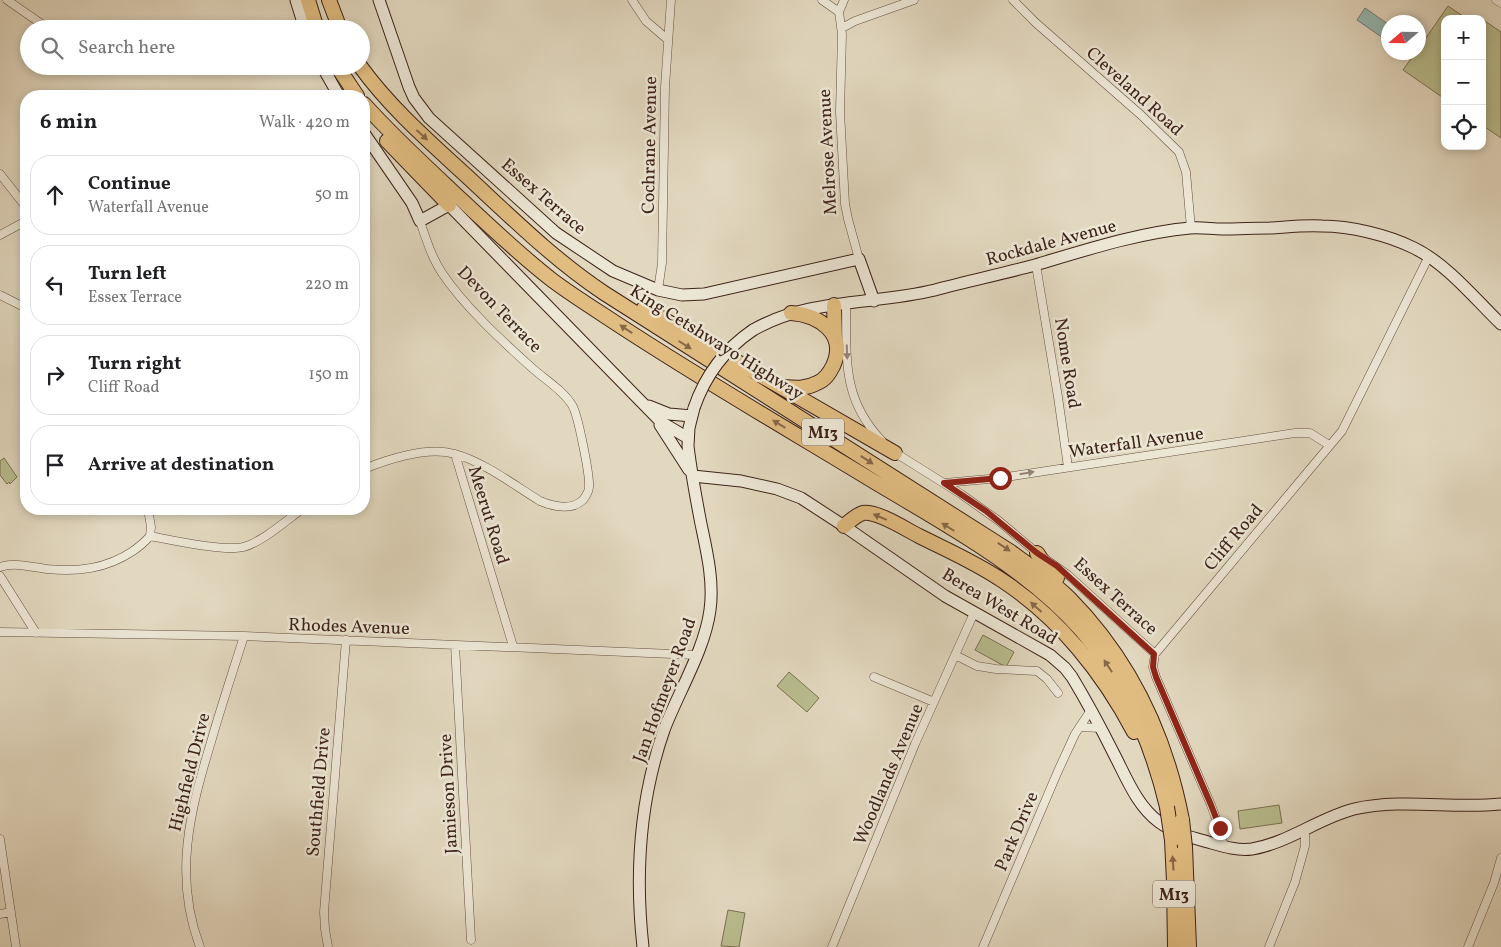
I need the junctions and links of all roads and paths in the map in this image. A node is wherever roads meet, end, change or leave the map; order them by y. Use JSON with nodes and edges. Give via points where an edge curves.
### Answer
{"nodes":[{"id":1,"x":7,"y":0,"type":"edge"},
{"id":2,"x":296,"y":0,"type":"edge"},
{"id":3,"x":308,"y":0,"type":"edge"},
{"id":4,"x":329,"y":0,"type":"edge"},
{"id":5,"x":379,"y":0,"type":"edge"},
{"id":6,"x":632,"y":0,"type":"edge"},
{"id":7,"x":671,"y":0,"type":"edge"},
{"id":8,"x":822,"y":0,"type":"edge"},
{"id":9,"x":844,"y":0,"type":"edge"},
{"id":10,"x":914,"y":0,"type":"edge"},
{"id":11,"x":1013,"y":0,"type":"edge"},
{"id":12,"x":1496,"y":0,"type":"edge"},
{"id":13,"x":1501,"y":3,"type":"edge"},
{"id":14,"x":839,"y":12,"type":"junction"},
{"id":15,"x":36,"y":20,"type":"edge"},
{"id":16,"x":302,"y":20,"type":"edge"},
{"id":17,"x":315,"y":20,"type":"edge"},
{"id":18,"x":337,"y":20,"type":"edge"},
{"id":19,"x":842,"y":28,"type":"junction"},
{"id":20,"x":667,"y":39,"type":"junction"},
{"id":21,"x":327,"y":75,"type":"edge"},
{"id":22,"x":337,"y":75,"type":"edge"},
{"id":23,"x":343,"y":75,"type":"edge"},
{"id":24,"x":367,"y":75,"type":"edge"},
{"id":25,"x":336,"y":90,"type":"edge"},
{"id":26,"x":346,"y":90,"type":"edge"},
{"id":27,"x":353,"y":90,"type":"edge"},
{"id":28,"x":370,"y":110,"type":"edge"},
{"id":29,"x":370,"y":121,"type":"edge"},
{"id":30,"x":370,"y":142,"type":"edge"},
{"id":31,"x":0,"y":174,"type":"edge"},
{"id":32,"x":20,"y":199,"type":"edge"},
{"id":33,"x":449,"y":206,"type":"junction"},
{"id":34,"x":420,"y":221,"type":"junction"},
{"id":35,"x":20,"y":224,"type":"edge"},
{"id":36,"x":1191,"y":228,"type":"junction"},
{"id":37,"x":0,"y":236,"type":"edge"},
{"id":38,"x":550,"y":252,"type":"junction"},
{"id":39,"x":1429,"y":256,"type":"junction"},
{"id":40,"x":859,"y":259,"type":"junction"},
{"id":41,"x":1036,"y":264,"type":"junction"},
{"id":42,"x":658,"y":290,"type":"junction"},
{"id":43,"x":0,"y":295,"type":"edge"},
{"id":44,"x":874,"y":301,"type":"junction"},
{"id":45,"x":840,"y":304,"type":"junction"},
{"id":46,"x":20,"y":305,"type":"edge"},
{"id":47,"x":791,"y":313,"type":"junction"},
{"id":48,"x":1501,"y":324,"type":"edge"},
{"id":49,"x":835,"y":340,"type":"junction"},
{"id":50,"x":779,"y":386,"type":"junction"},
{"id":51,"x":643,"y":404,"type":"junction"},
{"id":52,"x":693,"y":412,"type":"junction"},
{"id":53,"x":688,"y":438,"type":"junction"},
{"id":54,"x":1329,"y":445,"type":"junction"},
{"id":55,"x":895,"y":453,"type":"junction"},
{"id":56,"x":454,"y":454,"type":"junction"},
{"id":57,"x":1068,"y":466,"type":"junction"},
{"id":58,"x":370,"y":467,"type":"edge"},
{"id":59,"x":693,"y":476,"type":"junction"},
{"id":60,"x":944,"y":483,"type":"junction"},
{"id":61,"x":148,"y":515,"type":"edge"},
{"id":62,"x":293,"y":515,"type":"edge"},
{"id":63,"x":844,"y":526,"type":"junction"},
{"id":64,"x":150,"y":536,"type":"junction"},
{"id":65,"x":1037,"y":553,"type":"junction"},
{"id":66,"x":0,"y":567,"type":"edge"},
{"id":67,"x":0,"y":576,"type":"edge"},
{"id":68,"x":974,"y":614,"type":"junction"},
{"id":69,"x":0,"y":632,"type":"edge"},
{"id":70,"x":36,"y":633,"type":"junction"},
{"id":71,"x":244,"y":636,"type":"junction"},
{"id":72,"x":346,"y":640,"type":"junction"},
{"id":73,"x":455,"y":645,"type":"junction"},
{"id":74,"x":513,"y":646,"type":"junction"},
{"id":75,"x":1154,"y":654,"type":"junction"},
{"id":76,"x":696,"y":655,"type":"junction"},
{"id":77,"x":955,"y":655,"type":"junction"},
{"id":78,"x":874,"y":677,"type":"dead end"},
{"id":79,"x":1058,"y":693,"type":"dead end"},
{"id":80,"x":934,"y":702,"type":"junction"},
{"id":81,"x":1146,"y":708,"type":"junction"},
{"id":82,"x":1091,"y":710,"type":"junction"},
{"id":83,"x":1080,"y":727,"type":"junction"},
{"id":84,"x":1100,"y":728,"type":"junction"},
{"id":85,"x":1163,"y":788,"type":"junction"},
{"id":86,"x":1501,"y":804,"type":"edge"},
{"id":87,"x":1305,"y":829,"type":"junction"},
{"id":88,"x":0,"y":839,"type":"edge"},
{"id":89,"x":1223,"y":846,"type":"junction"},
{"id":90,"x":1501,"y":858,"type":"edge"},
{"id":91,"x":11,"y":912,"type":"junction"},
{"id":92,"x":0,"y":914,"type":"edge"},
{"id":93,"x":1188,"y":919,"type":"junction"},
{"id":94,"x":471,"y":940,"type":"dead end"},
{"id":95,"x":16,"y":947,"type":"edge"},
{"id":96,"x":200,"y":947,"type":"edge"},
{"id":97,"x":328,"y":947,"type":"edge"},
{"id":98,"x":643,"y":947,"type":"edge"},
{"id":99,"x":832,"y":947,"type":"edge"},
{"id":100,"x":983,"y":947,"type":"edge"},
{"id":101,"x":1175,"y":947,"type":"edge"},
{"id":102,"x":1189,"y":947,"type":"edge"},
{"id":103,"x":1198,"y":947,"type":"edge"},
{"id":104,"x":1269,"y":947,"type":"edge"},
{"id":105,"x":1468,"y":947,"type":"edge"}],
"edges":[{"from":1,"to":15,"type":"street"},
{"from":2,"to":16,"type":"street"},
{"from":3,"to":17,"type":"highway"},
{"from":4,"to":18,"type":"highway"},
{"from":5,"to":42,"type":"street","name":"Essex Terrace","via":[[414,98],[429,118],[556,233],[613,271]]},
{"from":6,"to":20,"type":"street","via":[[646,21]]},
{"from":7,"to":20,"type":"street","name":"Cochrane Avenue"},
{"from":8,"to":14,"type":"street"},
{"from":9,"to":14,"type":"street"},
{"from":10,"to":19,"type":"street"},
{"from":11,"to":36,"type":"street","name":"Cleveland Road","via":[[1179,152],[1186,172]]},
{"from":12,"to":13,"type":"street"},
{"from":14,"to":19,"type":"street","name":"Melrose Avenue"},
{"from":19,"to":40,"type":"street","name":"Melrose Avenue","via":[[840,112],[844,185],[848,219]]},
{"from":20,"to":42,"type":"street","name":"Cochrane Avenue","via":[[662,254]]},
{"from":21,"to":25,"type":"street"},
{"from":22,"to":26,"type":"highway"},
{"from":23,"to":27,"type":"highway"},
{"from":24,"to":38,"type":"highway","name":"King Cetshwayo Highway","number":"M13","one_way":true,"via":[[408,122]]},
{"from":85,"to":28,"type":"highway","number":"M13","one_way":true,"via":[[1145,735],[1117,679],[1080,629],[1040,590],[955,531],[678,363],[552,280],[462,201]]},
{"from":29,"to":33,"type":"highway"},
{"from":30,"to":34,"type":"street","name":"Devon Terrace","via":[[412,203]]},
{"from":31,"to":32,"type":"street"},
{"from":33,"to":34,"type":"street"},
{"from":33,"to":51,"type":"street"},
{"from":34,"to":56,"type":"street","name":"Devon Terrace","via":[[431,252],[448,280],[491,329],[568,400],[578,422],[589,488],[584,499],[574,505],[558,506],[540,501],[473,461]]},
{"from":35,"to":37,"type":"street"},
{"from":36,"to":39,"type":"street","name":"Rockdale Avenue","via":[[1349,228],[1397,241]]},
{"from":36,"to":41,"type":"street","name":"Rockdale Avenue","via":[[1116,241]]},
{"from":38,"to":50,"type":"highway"},
{"from":38,"to":81,"type":"highway","name":"King Cetshwayo Highway","number":"M13","one_way":true,"via":[[604,293],[969,524],[1040,574],[1069,599],[1113,650]]},
{"from":39,"to":48,"type":"street","name":"Rockdale Avenue"},
{"from":39,"to":54,"type":"street","name":"Cliff Road","via":[[1342,431]]},
{"from":40,"to":42,"type":"street","name":"Essex Terrace","via":[[704,294],[682,295]]},
{"from":40,"to":44,"type":"street","name":"Melrose Avenue"},
{"from":41,"to":44,"type":"street","name":"Rockdale Avenue"},
{"from":41,"to":57,"type":"street","name":"Nome Road"},
{"from":43,"to":46,"type":"street"},
{"from":44,"to":45,"type":"street","name":"Rockdale Avenue"},
{"from":45,"to":47,"type":"street","name":"Rockdale Avenue"},
{"from":45,"to":49,"type":"highway"},
{"from":45,"to":55,"type":"street","name":"Essex Terrace","one_way":true,"via":[[850,388],[856,405],[866,422]]},
{"from":47,"to":49,"type":"highway","via":[[817,319]]},
{"from":47,"to":52,"type":"street","name":"Rockdale Avenue","bridge":true,"via":[[770,320],[732,346],[704,384]]},
{"from":49,"to":50,"type":"highway","via":[[835,363],[823,380],[802,388]]},
{"from":50,"to":55,"type":"highway"},
{"from":51,"to":52,"type":"street","via":[[669,414]]},
{"from":51,"to":53,"type":"street","via":[[666,426]]},
{"from":51,"to":59,"type":"street","via":[[665,431]]},
{"from":52,"to":53,"type":"street","name":"Rockdale Avenue"},
{"from":53,"to":59,"type":"street","name":"Rockdale Avenue"},
{"from":54,"to":57,"type":"street","name":"Waterfall Avenue","via":[[1310,433],[1295,433]]},
{"from":54,"to":75,"type":"street","name":"Cliff Road"},
{"from":55,"to":60,"type":"street","name":"Essex Terrace"},
{"from":56,"to":58,"type":"street","name":"Meerut Road","via":[[424,452]]},
{"from":56,"to":74,"type":"street","name":"Meerut Road"},
{"from":60,"to":57,"type":"street","name":"Waterfall Avenue","one_way":true,"via":[[1000,478]]},
{"from":59,"to":63,"type":"street","name":"Berea West Road","via":[[742,481],[787,492],[809,502]]},
{"from":59,"to":76,"type":"street","name":"Jan Hofmeyer Road","via":[[711,599],[707,628]]},
{"from":60,"to":65,"type":"street","name":"Essex Terrace","via":[[986,511]]},
{"from":61,"to":64,"type":"street"},
{"from":62,"to":64,"type":"street","via":[[244,547],[222,548]]},
{"from":63,"to":68,"type":"street","name":"Berea West Road"},
{"from":85,"to":63,"type":"highway","one_way":true,"via":[[1107,685],[1066,636],[1024,596],[982,568],[876,515],[861,514]]},
{"from":64,"to":66,"type":"street","via":[[122,558],[98,567],[72,570],[14,565]]},
{"from":65,"to":75,"type":"street","name":"Essex Terrace","via":[[1068,575]]},
{"from":65,"to":81,"type":"highway","via":[[1093,614],[1114,643],[1137,682]]},
{"from":67,"to":70,"type":"street"},
{"from":68,"to":77,"type":"street","name":"Woodlands Avenue"},
{"from":68,"to":82,"type":"street","name":"Berea West Road","via":[[1058,661],[1072,677]]},
{"from":69,"to":70,"type":"street","name":"Rhodes Avenue"},
{"from":70,"to":71,"type":"street","name":"Rhodes Avenue"},
{"from":71,"to":72,"type":"street","name":"Rhodes Avenue"},
{"from":71,"to":96,"type":"street","name":"Highfield Drive","via":[[198,785],[187,836],[187,898]]},
{"from":72,"to":73,"type":"street","name":"Rhodes Avenue"},
{"from":72,"to":97,"type":"street","name":"Southfield Drive","via":[[324,912]]},
{"from":73,"to":74,"type":"street","name":"Rhodes Avenue"},
{"from":73,"to":94,"type":"street","name":"Jamieson Drive"},
{"from":74,"to":76,"type":"street","name":"Rhodes Avenue"},
{"from":75,"to":89,"type":"street","via":[[1156,677],[1211,805]]},
{"from":76,"to":98,"type":"street","name":"Jan Hofmeyer Road","via":[[664,732],[645,807],[640,877]]},
{"from":77,"to":79,"type":"street","via":[[977,666],[1037,671]]},
{"from":77,"to":80,"type":"street","name":"Woodlands Avenue"},
{"from":78,"to":80,"type":"street"},
{"from":80,"to":99,"type":"street","name":"Woodlands Avenue"},
{"from":81,"to":93,"type":"highway","name":"King Cetshwayo Highway","number":"M13","bridge":true,"via":[[1170,769],[1182,820]]},
{"from":82,"to":83,"type":"street","name":"Park Drive"},
{"from":82,"to":84,"type":"street","name":"Berea West Road"},
{"from":83,"to":84,"type":"street"},
{"from":83,"to":100,"type":"street","name":"Park Drive"},
{"from":84,"to":89,"type":"street","name":"Berea West Road","via":[[1138,799],[1153,817],[1177,833]]},
{"from":101,"to":85,"type":"highway","number":"M13","one_way":true,"bridge":true,"via":[[1172,840]]},
{"from":86,"to":87,"type":"street","name":"Berea West Road","via":[[1372,806],[1352,810]]},
{"from":87,"to":89,"type":"street","name":"Berea West Road","via":[[1251,849]]},
{"from":87,"to":104,"type":"street","via":[[1305,846],[1295,882]]},
{"from":88,"to":91,"type":"street"},
{"from":90,"to":105,"type":"street"},
{"from":91,"to":92,"type":"street"},
{"from":91,"to":95,"type":"street"},
{"from":93,"to":102,"type":"highway","name":"King Cetshwayo Highway","number":"M13"},
{"from":93,"to":103,"type":"highway"}]}
